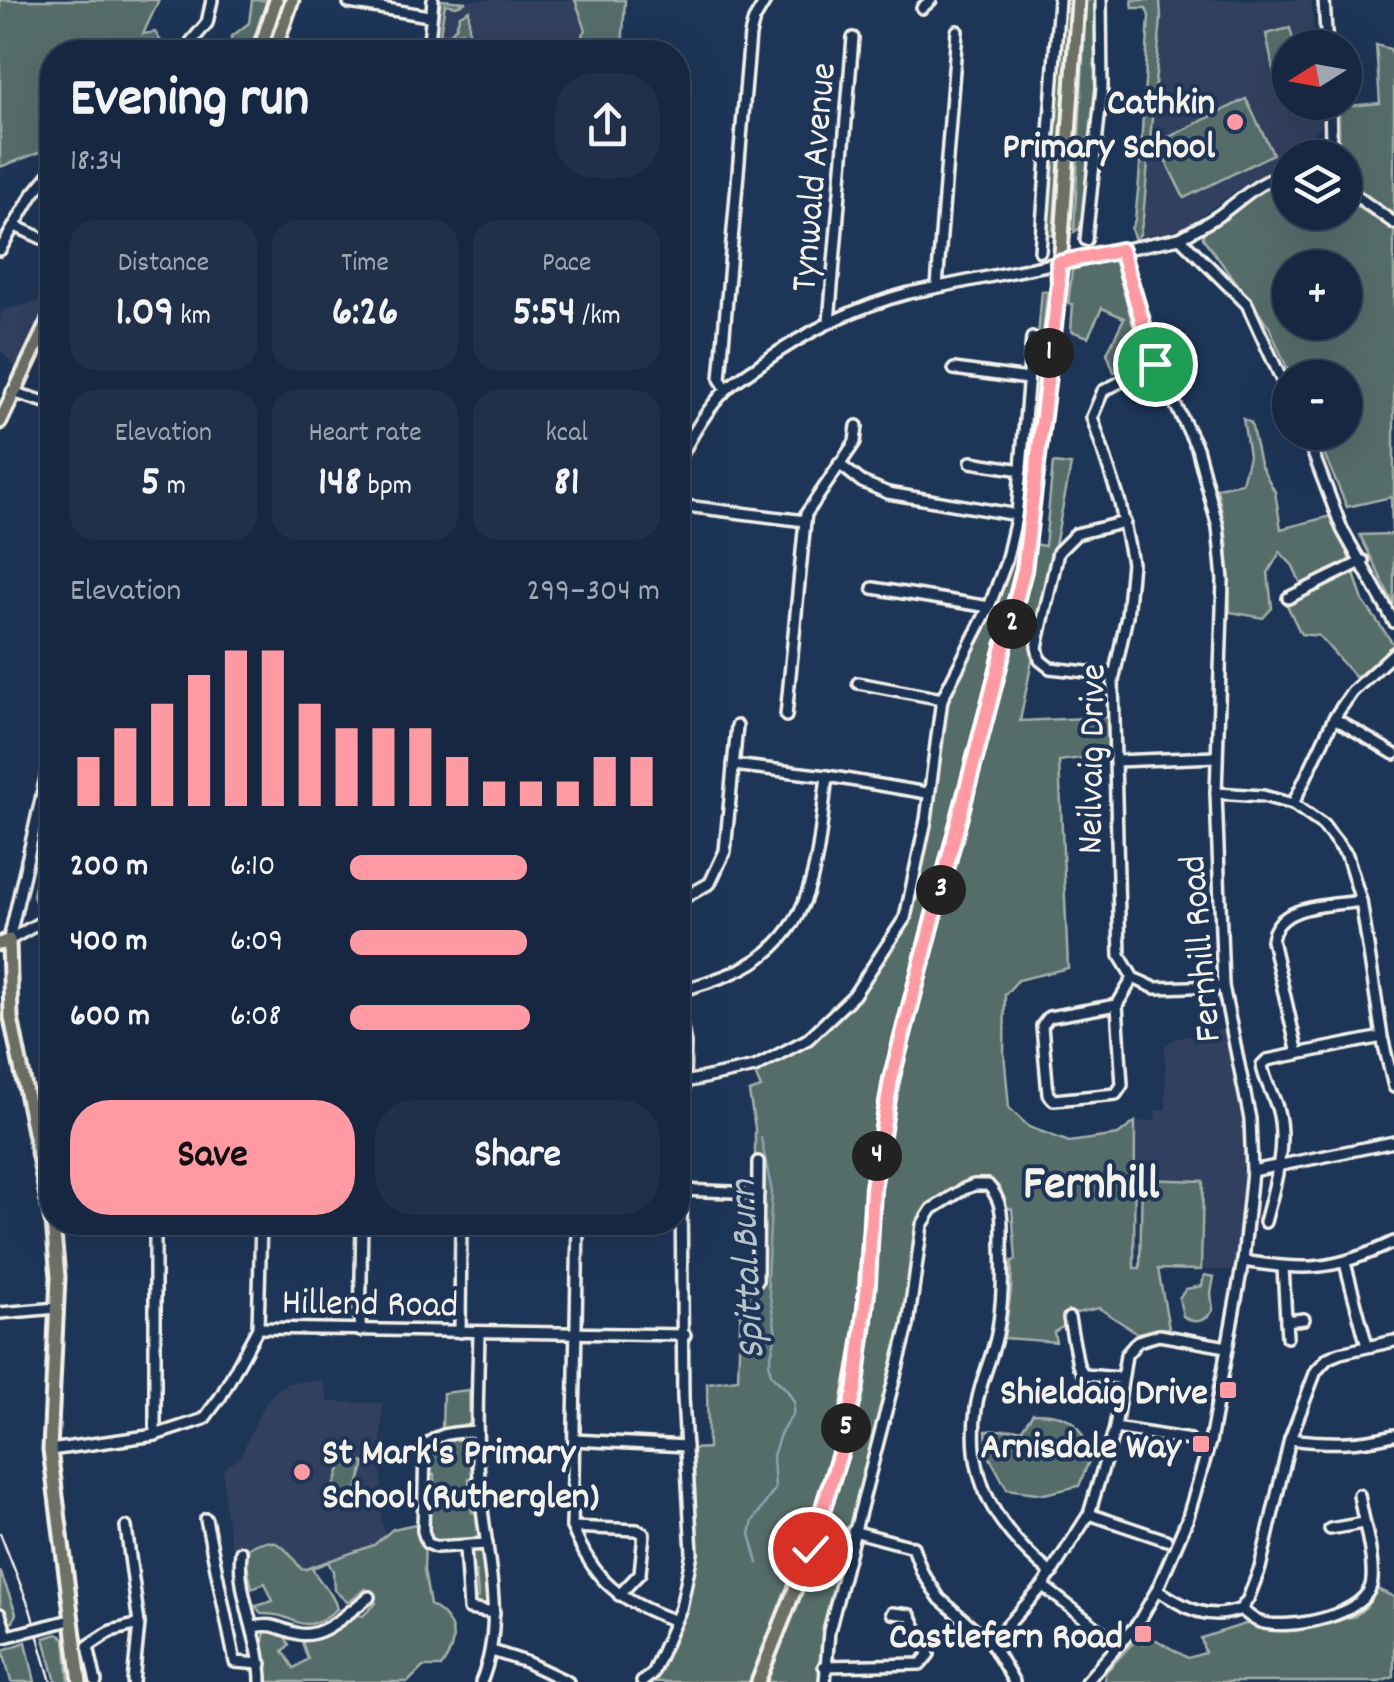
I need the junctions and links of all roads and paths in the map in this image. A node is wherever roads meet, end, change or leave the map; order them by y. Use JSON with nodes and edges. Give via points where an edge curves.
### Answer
{"nodes":[{"id":1,"x":212,"y":0,"type":"edge"},
{"id":2,"x":276,"y":0,"type":"edge"},
{"id":3,"x":292,"y":0,"type":"edge"},
{"id":4,"x":433,"y":0,"type":"edge"},
{"id":5,"x":766,"y":0,"type":"edge"},
{"id":6,"x":931,"y":0,"type":"edge"},
{"id":7,"x":1059,"y":0,"type":"edge"},
{"id":8,"x":1078,"y":0,"type":"edge"},
{"id":9,"x":1101,"y":0,"type":"edge"},
{"id":10,"x":1324,"y":0,"type":"edge"},
{"id":11,"x":349,"y":3,"type":"dead end"},
{"id":12,"x":922,"y":8,"type":"dead end"},
{"id":13,"x":429,"y":16,"type":"junction"},
{"id":14,"x":207,"y":24,"type":"junction"},
{"id":15,"x":219,"y":29,"type":"dead end"},
{"id":16,"x":1326,"y":30,"type":"edge"},
{"id":17,"x":957,"y":31,"type":"dead end"},
{"id":18,"x":853,"y":38,"type":"dead end"},
{"id":19,"x":193,"y":40,"type":"edge"},
{"id":20,"x":263,"y":40,"type":"edge"},
{"id":21,"x":278,"y":40,"type":"edge"},
{"id":22,"x":428,"y":40,"type":"edge"},
{"id":23,"x":1272,"y":178,"type":"edge"},
{"id":24,"x":40,"y":186,"type":"edge"},
{"id":25,"x":1362,"y":200,"type":"edge"},
{"id":26,"x":1394,"y":223,"type":"edge"},
{"id":27,"x":15,"y":226,"type":"junction"},
{"id":28,"x":40,"y":237,"type":"edge"},
{"id":29,"x":1180,"y":238,"type":"junction"},
{"id":30,"x":1086,"y":240,"type":"dead end"},
{"id":31,"x":0,"y":250,"type":"edge"},
{"id":32,"x":1121,"y":250,"type":"junction"},
{"id":33,"x":1040,"y":251,"type":"dead end"},
{"id":34,"x":1058,"y":263,"type":"junction"},
{"id":35,"x":937,"y":287,"type":"junction"},
{"id":36,"x":829,"y":322,"type":"junction"},
{"id":37,"x":40,"y":337,"type":"edge"},
{"id":38,"x":1032,"y":338,"type":"dead end"},
{"id":39,"x":1273,"y":360,"type":"edge"},
{"id":40,"x":1155,"y":364,"type":"junction"},
{"id":41,"x":954,"y":369,"type":"dead end"},
{"id":42,"x":1028,"y":378,"type":"junction"},
{"id":43,"x":726,"y":388,"type":"junction"},
{"id":44,"x":12,"y":392,"type":"junction"},
{"id":45,"x":40,"y":400,"type":"edge"},
{"id":46,"x":1,"y":416,"type":"edge"},
{"id":47,"x":857,"y":426,"type":"dead end"},
{"id":48,"x":690,"y":442,"type":"edge"},
{"id":49,"x":1313,"y":450,"type":"edge"},
{"id":50,"x":972,"y":462,"type":"dead end"},
{"id":51,"x":839,"y":464,"type":"junction"},
{"id":52,"x":1021,"y":470,"type":"junction"},
{"id":53,"x":690,"y":507,"type":"edge"},
{"id":54,"x":1017,"y":515,"type":"junction"},
{"id":55,"x":805,"y":521,"type":"junction"},
{"id":56,"x":1125,"y":522,"type":"junction"},
{"id":57,"x":1363,"y":561,"type":"junction"},
{"id":58,"x":873,"y":588,"type":"dead end"},
{"id":59,"x":1288,"y":598,"type":"dead end"},
{"id":60,"x":988,"y":608,"type":"junction"},
{"id":61,"x":1394,"y":622,"type":"edge"},
{"id":62,"x":1394,"y":653,"type":"edge"},
{"id":63,"x":1114,"y":675,"type":"junction"},
{"id":64,"x":858,"y":683,"type":"dead end"},
{"id":65,"x":942,"y":698,"type":"junction"},
{"id":66,"x":786,"y":716,"type":"dead end"},
{"id":67,"x":1334,"y":718,"type":"junction"},
{"id":68,"x":737,"y":726,"type":"dead end"},
{"id":69,"x":1394,"y":754,"type":"edge"},
{"id":70,"x":1216,"y":757,"type":"junction"},
{"id":71,"x":1115,"y":761,"type":"junction"},
{"id":72,"x":733,"y":765,"type":"junction"},
{"id":73,"x":828,"y":776,"type":"junction"},
{"id":74,"x":927,"y":793,"type":"junction"},
{"id":75,"x":1216,"y":793,"type":"junction"},
{"id":76,"x":40,"y":799,"type":"edge"},
{"id":77,"x":1293,"y":804,"type":"junction"},
{"id":78,"x":690,"y":894,"type":"edge"},
{"id":79,"x":1361,"y":902,"type":"junction"},
{"id":80,"x":40,"y":922,"type":"edge"},
{"id":81,"x":4,"y":942,"type":"edge"},
{"id":82,"x":1133,"y":978,"type":"junction"},
{"id":83,"x":1223,"y":986,"type":"junction"},
{"id":84,"x":690,"y":988,"type":"edge"},
{"id":85,"x":1117,"y":1005,"type":"junction"},
{"id":86,"x":1382,"y":1037,"type":"junction"},
{"id":87,"x":1298,"y":1054,"type":"junction"},
{"id":88,"x":690,"y":1081,"type":"edge"},
{"id":89,"x":1394,"y":1087,"type":"edge"},
{"id":90,"x":40,"y":1139,"type":"edge"},
{"id":91,"x":37,"y":1140,"type":"junction"},
{"id":92,"x":1394,"y":1142,"type":"edge"},
{"id":93,"x":40,"y":1146,"type":"edge"},
{"id":94,"x":758,"y":1162,"type":"dead end"},
{"id":95,"x":1278,"y":1166,"type":"junction"},
{"id":96,"x":1252,"y":1171,"type":"junction"},
{"id":97,"x":690,"y":1190,"type":"edge"},
{"id":98,"x":758,"y":1193,"type":"junction"},
{"id":99,"x":1265,"y":1222,"type":"dead end"},
{"id":100,"x":54,"y":1235,"type":"edge"},
{"id":101,"x":155,"y":1235,"type":"edge"},
{"id":102,"x":262,"y":1235,"type":"edge"},
{"id":103,"x":362,"y":1235,"type":"edge"},
{"id":104,"x":461,"y":1235,"type":"edge"},
{"id":105,"x":578,"y":1235,"type":"edge"},
{"id":106,"x":682,"y":1235,"type":"edge"},
{"id":107,"x":1394,"y":1242,"type":"edge"},
{"id":108,"x":1243,"y":1261,"type":"junction"},
{"id":109,"x":1344,"y":1264,"type":"junction"},
{"id":110,"x":1283,"y":1267,"type":"junction"},
{"id":111,"x":757,"y":1280,"type":"dead end"},
{"id":112,"x":56,"y":1308,"type":"junction"},
{"id":113,"x":0,"y":1313,"type":"edge"},
{"id":114,"x":1070,"y":1318,"type":"dead end"},
{"id":115,"x":1304,"y":1319,"type":"dead end"},
{"id":116,"x":1286,"y":1320,"type":"junction"},
{"id":117,"x":258,"y":1328,"type":"junction"},
{"id":118,"x":360,"y":1331,"type":"junction"},
{"id":119,"x":460,"y":1332,"type":"junction"},
{"id":120,"x":479,"y":1333,"type":"junction"},
{"id":121,"x":578,"y":1333,"type":"junction"},
{"id":122,"x":1072,"y":1334,"type":"junction"},
{"id":123,"x":685,"y":1335,"type":"junction"},
{"id":124,"x":1060,"y":1335,"type":"dead end"},
{"id":125,"x":1287,"y":1337,"type":"dead end"},
{"id":126,"x":1394,"y":1341,"type":"edge"},
{"id":127,"x":1367,"y":1346,"type":"junction"},
{"id":128,"x":1227,"y":1347,"type":"junction"},
{"id":129,"x":1120,"y":1378,"type":"junction"},
{"id":130,"x":1115,"y":1428,"type":"junction"},
{"id":131,"x":477,"y":1431,"type":"junction"},
{"id":132,"x":1394,"y":1434,"type":"edge"},
{"id":133,"x":155,"y":1436,"type":"junction"},
{"id":134,"x":1290,"y":1439,"type":"junction"},
{"id":135,"x":574,"y":1440,"type":"junction"},
{"id":136,"x":1190,"y":1440,"type":"dead end"},
{"id":137,"x":686,"y":1446,"type":"junction"},
{"id":138,"x":50,"y":1450,"type":"junction"},
{"id":139,"x":1359,"y":1496,"type":"dead end"},
{"id":140,"x":1089,"y":1514,"type":"junction"},
{"id":141,"x":206,"y":1519,"type":"dead end"},
{"id":142,"x":1363,"y":1522,"type":"junction"},
{"id":143,"x":126,"y":1527,"type":"dead end"},
{"id":144,"x":572,"y":1527,"type":"junction"},
{"id":145,"x":1330,"y":1530,"type":"dead end"},
{"id":146,"x":853,"y":1531,"type":"junction"},
{"id":147,"x":1166,"y":1540,"type":"dead end"},
{"id":148,"x":486,"y":1544,"type":"junction"},
{"id":149,"x":465,"y":1548,"type":"junction"},
{"id":150,"x":241,"y":1552,"type":"dead end"},
{"id":151,"x":1052,"y":1574,"type":"junction"},
{"id":152,"x":1043,"y":1586,"type":"junction"},
{"id":153,"x":1158,"y":1590,"type":"junction"},
{"id":154,"x":619,"y":1595,"type":"junction"},
{"id":155,"x":370,"y":1597,"type":"dead end"},
{"id":156,"x":1241,"y":1609,"type":"junction"},
{"id":157,"x":494,"y":1613,"type":"junction"},
{"id":158,"x":892,"y":1613,"type":"dead end"},
{"id":159,"x":0,"y":1614,"type":"edge"},
{"id":160,"x":70,"y":1620,"type":"junction"},
{"id":161,"x":674,"y":1620,"type":"junction"},
{"id":162,"x":140,"y":1624,"type":"junction"},
{"id":163,"x":253,"y":1627,"type":"junction"},
{"id":164,"x":4,"y":1637,"type":"edge"},
{"id":165,"x":1111,"y":1638,"type":"dead end"},
{"id":166,"x":990,"y":1643,"type":"junction"},
{"id":167,"x":492,"y":1651,"type":"junction"},
{"id":168,"x":261,"y":1664,"type":"junction"},
{"id":169,"x":824,"y":1666,"type":"junction"},
{"id":170,"x":545,"y":1670,"type":"junction"},
{"id":171,"x":1090,"y":1681,"type":"edge"},
{"id":172,"x":80,"y":1682,"type":"edge"},
{"id":173,"x":96,"y":1682,"type":"edge"},
{"id":174,"x":133,"y":1682,"type":"edge"},
{"id":175,"x":261,"y":1682,"type":"edge"},
{"id":176,"x":481,"y":1682,"type":"edge"},
{"id":177,"x":542,"y":1682,"type":"edge"},
{"id":178,"x":568,"y":1682,"type":"edge"},
{"id":179,"x":642,"y":1682,"type":"edge"},
{"id":180,"x":758,"y":1682,"type":"edge"},
{"id":181,"x":824,"y":1682,"type":"edge"},
{"id":182,"x":1014,"y":1682,"type":"edge"}],
"edges":[{"from":1,"to":14,"type":"street"},
{"from":2,"to":20,"type":"main road"},
{"from":3,"to":21,"type":"main road"},
{"from":4,"to":13,"type":"street"},
{"from":5,"to":43,"type":"street","via":[[749,47],[720,379]]},
{"from":6,"to":12,"type":"street"},
{"from":7,"to":33,"type":"street"},
{"from":8,"to":34,"type":"main road"},
{"from":9,"to":30,"type":"street","via":[[1102,88]]},
{"from":10,"to":16,"type":"street"},
{"from":11,"to":13,"type":"street"},
{"from":13,"to":22,"type":"street"},
{"from":14,"to":15,"type":"street"},
{"from":14,"to":19,"type":"street"},
{"from":17,"to":35,"type":"street"},
{"from":18,"to":36,"type":"street","name":"Tynwald Avenue"},
{"from":23,"to":29,"type":"street"},
{"from":24,"to":27,"type":"street"},
{"from":25,"to":26,"type":"street"},
{"from":27,"to":28,"type":"street"},
{"from":27,"to":31,"type":"street"},
{"from":29,"to":32,"type":"street"},
{"from":29,"to":39,"type":"street","via":[[1247,304]]},
{"from":32,"to":34,"type":"street"},
{"from":32,"to":40,"type":"street","name":"Fernhill Road"},
{"from":34,"to":35,"type":"street"},
{"from":34,"to":180,"type":"main road","via":[[1024,570],[891,1080],[852,1401],[825,1507]]},
{"from":35,"to":36,"type":"street"},
{"from":36,"to":43,"type":"street"},
{"from":37,"to":44,"type":"main road"},
{"from":38,"to":42,"type":"street"},
{"from":40,"to":56,"type":"street","name":"Neilvaig Drive","via":[[1104,391],[1092,417]]},
{"from":40,"to":70,"type":"street","name":"Fernhill Road","via":[[1197,448],[1218,528],[1223,580]]},
{"from":41,"to":42,"type":"street"},
{"from":42,"to":52,"type":"street"},
{"from":43,"to":48,"type":"street"},
{"from":44,"to":45,"type":"street"},
{"from":44,"to":46,"type":"main road"},
{"from":47,"to":51,"type":"street","via":[[855,442]]},
{"from":49,"to":57,"type":"street","via":[[1342,529]]},
{"from":50,"to":52,"type":"street"},
{"from":51,"to":54,"type":"street","via":[[888,493]]},
{"from":51,"to":55,"type":"street"},
{"from":52,"to":54,"type":"street"},
{"from":53,"to":55,"type":"street"},
{"from":54,"to":60,"type":"street"},
{"from":55,"to":66,"type":"street"},
{"from":56,"to":63,"type":"street","name":"Neilvaig Drive","via":[[1131,589]]},
{"from":56,"to":63,"type":"street","via":[[1076,534],[1058,552],[1037,647],[1050,668]]},
{"from":57,"to":59,"type":"street"},
{"from":57,"to":61,"type":"street"},
{"from":58,"to":60,"type":"street"},
{"from":60,"to":65,"type":"street"},
{"from":62,"to":67,"type":"street"},
{"from":63,"to":71,"type":"street","name":"Neilvaig Drive"},
{"from":64,"to":65,"type":"street"},
{"from":65,"to":74,"type":"street"},
{"from":67,"to":69,"type":"street"},
{"from":67,"to":77,"type":"street"},
{"from":68,"to":72,"type":"street"},
{"from":70,"to":71,"type":"street"},
{"from":70,"to":75,"type":"street","name":"Fernhill Road"},
{"from":71,"to":82,"type":"street","name":"Neilvaig Drive","via":[[1120,956]]},
{"from":72,"to":73,"type":"street"},
{"from":72,"to":78,"type":"street","via":[[725,851],[710,883]]},
{"from":73,"to":74,"type":"street"},
{"from":73,"to":84,"type":"street","via":[[813,880],[786,936],[732,973]]},
{"from":74,"to":88,"type":"street","via":[[905,918],[854,994],[808,1039],[758,1066]]},
{"from":75,"to":77,"type":"street"},
{"from":75,"to":83,"type":"street","name":"Fernhill Road"},
{"from":76,"to":81,"type":"street"},
{"from":77,"to":79,"type":"street","via":[[1324,825],[1347,856]]},
{"from":79,"to":86,"type":"street"},
{"from":79,"to":87,"type":"street","via":[[1292,913],[1273,929]]},
{"from":80,"to":81,"type":"street"},
{"from":81,"to":91,"type":"main road","via":[[11,1018]]},
{"from":82,"to":83,"type":"street","via":[[1154,988]]},
{"from":82,"to":85,"type":"street"},
{"from":83,"to":96,"type":"street","name":"Fernhill Road","via":[[1250,1119]]},
{"from":85,"to":85,"type":"street","via":[[1122,1085],[1116,1094],[1054,1100],[1042,1026],[1049,1017]]},
{"from":86,"to":87,"type":"street"},
{"from":86,"to":89,"type":"street"},
{"from":87,"to":95,"type":"street","via":[[1262,1065],[1279,1113]]},
{"from":90,"to":91,"type":"street"},
{"from":91,"to":93,"type":"main road"},
{"from":92,"to":95,"type":"street"},
{"from":94,"to":98,"type":"street"},
{"from":95,"to":96,"type":"street"},
{"from":95,"to":99,"type":"street"},
{"from":96,"to":108,"type":"street","name":"Fernhill Road"},
{"from":97,"to":98,"type":"street"},
{"from":98,"to":111,"type":"street"},
{"from":100,"to":112,"type":"main road"},
{"from":101,"to":133,"type":"street"},
{"from":102,"to":117,"type":"street"},
{"from":103,"to":118,"type":"street"},
{"from":104,"to":119,"type":"street"},
{"from":105,"to":121,"type":"street"},
{"from":106,"to":123,"type":"street"},
{"from":107,"to":109,"type":"street"},
{"from":108,"to":110,"type":"street"},
{"from":108,"to":128,"type":"street","name":"Fernhill Road"},
{"from":109,"to":110,"type":"street"},
{"from":109,"to":127,"type":"street"},
{"from":110,"to":116,"type":"street"},
{"from":112,"to":113,"type":"street"},
{"from":112,"to":138,"type":"main road"},
{"from":114,"to":122,"type":"street"},
{"from":115,"to":116,"type":"street"},
{"from":116,"to":125,"type":"street"},
{"from":117,"to":118,"type":"street","name":"Hillend Road"},
{"from":117,"to":133,"type":"street","name":"Hillend Road","via":[[204,1419]]},
{"from":118,"to":119,"type":"street","name":"Hillend Road"},
{"from":119,"to":120,"type":"street","name":"Hillend Road"},
{"from":120,"to":121,"type":"street","name":"Hillend Road"},
{"from":120,"to":131,"type":"street"},
{"from":121,"to":123,"type":"street","name":"Hillend Road"},
{"from":121,"to":135,"type":"street"},
{"from":122,"to":124,"type":"street"},
{"from":122,"to":129,"type":"street","via":[[1084,1375]]},
{"from":123,"to":137,"type":"street"},
{"from":126,"to":127,"type":"street"},
{"from":127,"to":134,"type":"street","via":[[1328,1358],[1316,1370]]},
{"from":128,"to":129,"type":"street","via":[[1159,1335],[1138,1341]]},
{"from":128,"to":153,"type":"street","name":"Fernhill Road","via":[[1210,1442]]},
{"from":129,"to":130,"type":"street"},
{"from":130,"to":136,"type":"street"},
{"from":130,"to":140,"type":"street"},
{"from":131,"to":148,"type":"street"},
{"from":131,"to":149,"type":"street","via":[[439,1436],[424,1452],[425,1540]]},
{"from":132,"to":134,"type":"street","via":[[1334,1445]]},
{"from":133,"to":138,"type":"street","name":"Hillend Road"},
{"from":134,"to":156,"type":"street","via":[[1260,1568]]},
{"from":135,"to":137,"type":"street"},
{"from":135,"to":144,"type":"street"},
{"from":137,"to":161,"type":"street","via":[[692,1553]]},
{"from":138,"to":160,"type":"main road"},
{"from":139,"to":142,"type":"street"},
{"from":140,"to":147,"type":"street"},
{"from":140,"to":151,"type":"street"},
{"from":141,"to":168,"type":"street","via":[[235,1662]]},
{"from":142,"to":145,"type":"street"},
{"from":142,"to":156,"type":"street","via":[[1372,1580],[1367,1597],[1348,1611],[1294,1625],[1258,1622]]},
{"from":143,"to":162,"type":"street"},
{"from":144,"to":154,"type":"street","via":[[588,1564]]},
{"from":144,"to":154,"type":"street","via":[[644,1534],[640,1573]]},
{"from":146,"to":151,"type":"street","via":[[908,1326],[922,1225],[932,1209],[964,1189],[988,1185],[1002,1214],[1003,1291],[976,1407],[974,1458],[990,1504],[1018,1546]]},
{"from":146,"to":166,"type":"street","via":[[913,1548],[940,1599]]},
{"from":146,"to":169,"type":"street"},
{"from":148,"to":149,"type":"street"},
{"from":148,"to":157,"type":"street"},
{"from":149,"to":157,"type":"street","via":[[468,1609]]},
{"from":150,"to":163,"type":"street"},
{"from":151,"to":152,"type":"street"},
{"from":152,"to":165,"type":"street"},
{"from":152,"to":166,"type":"street"},
{"from":153,"to":156,"type":"street","via":[[1210,1616]]},
{"from":153,"to":171,"type":"street","name":"Fernhill Road"},
{"from":154,"to":161,"type":"street"},
{"from":155,"to":163,"type":"street","via":[[312,1635],[276,1624]]},
{"from":157,"to":167,"type":"street"},
{"from":158,"to":169,"type":"street","via":[[910,1615],[919,1629],[930,1654],[921,1664]]},
{"from":159,"to":164,"type":"street"},
{"from":160,"to":164,"type":"street","bridge":true},
{"from":160,"to":172,"type":"main road"},
{"from":161,"to":179,"type":"street","via":[[652,1674]]},
{"from":162,"to":173,"type":"street","via":[[88,1646]]},
{"from":162,"to":174,"type":"street"},
{"from":163,"to":168,"type":"street"},
{"from":166,"to":182,"type":"street"},
{"from":167,"to":170,"type":"street"},
{"from":167,"to":176,"type":"street"},
{"from":168,"to":175,"type":"street"},
{"from":169,"to":181,"type":"street"},
{"from":170,"to":177,"type":"street"},
{"from":170,"to":178,"type":"street"}]}
